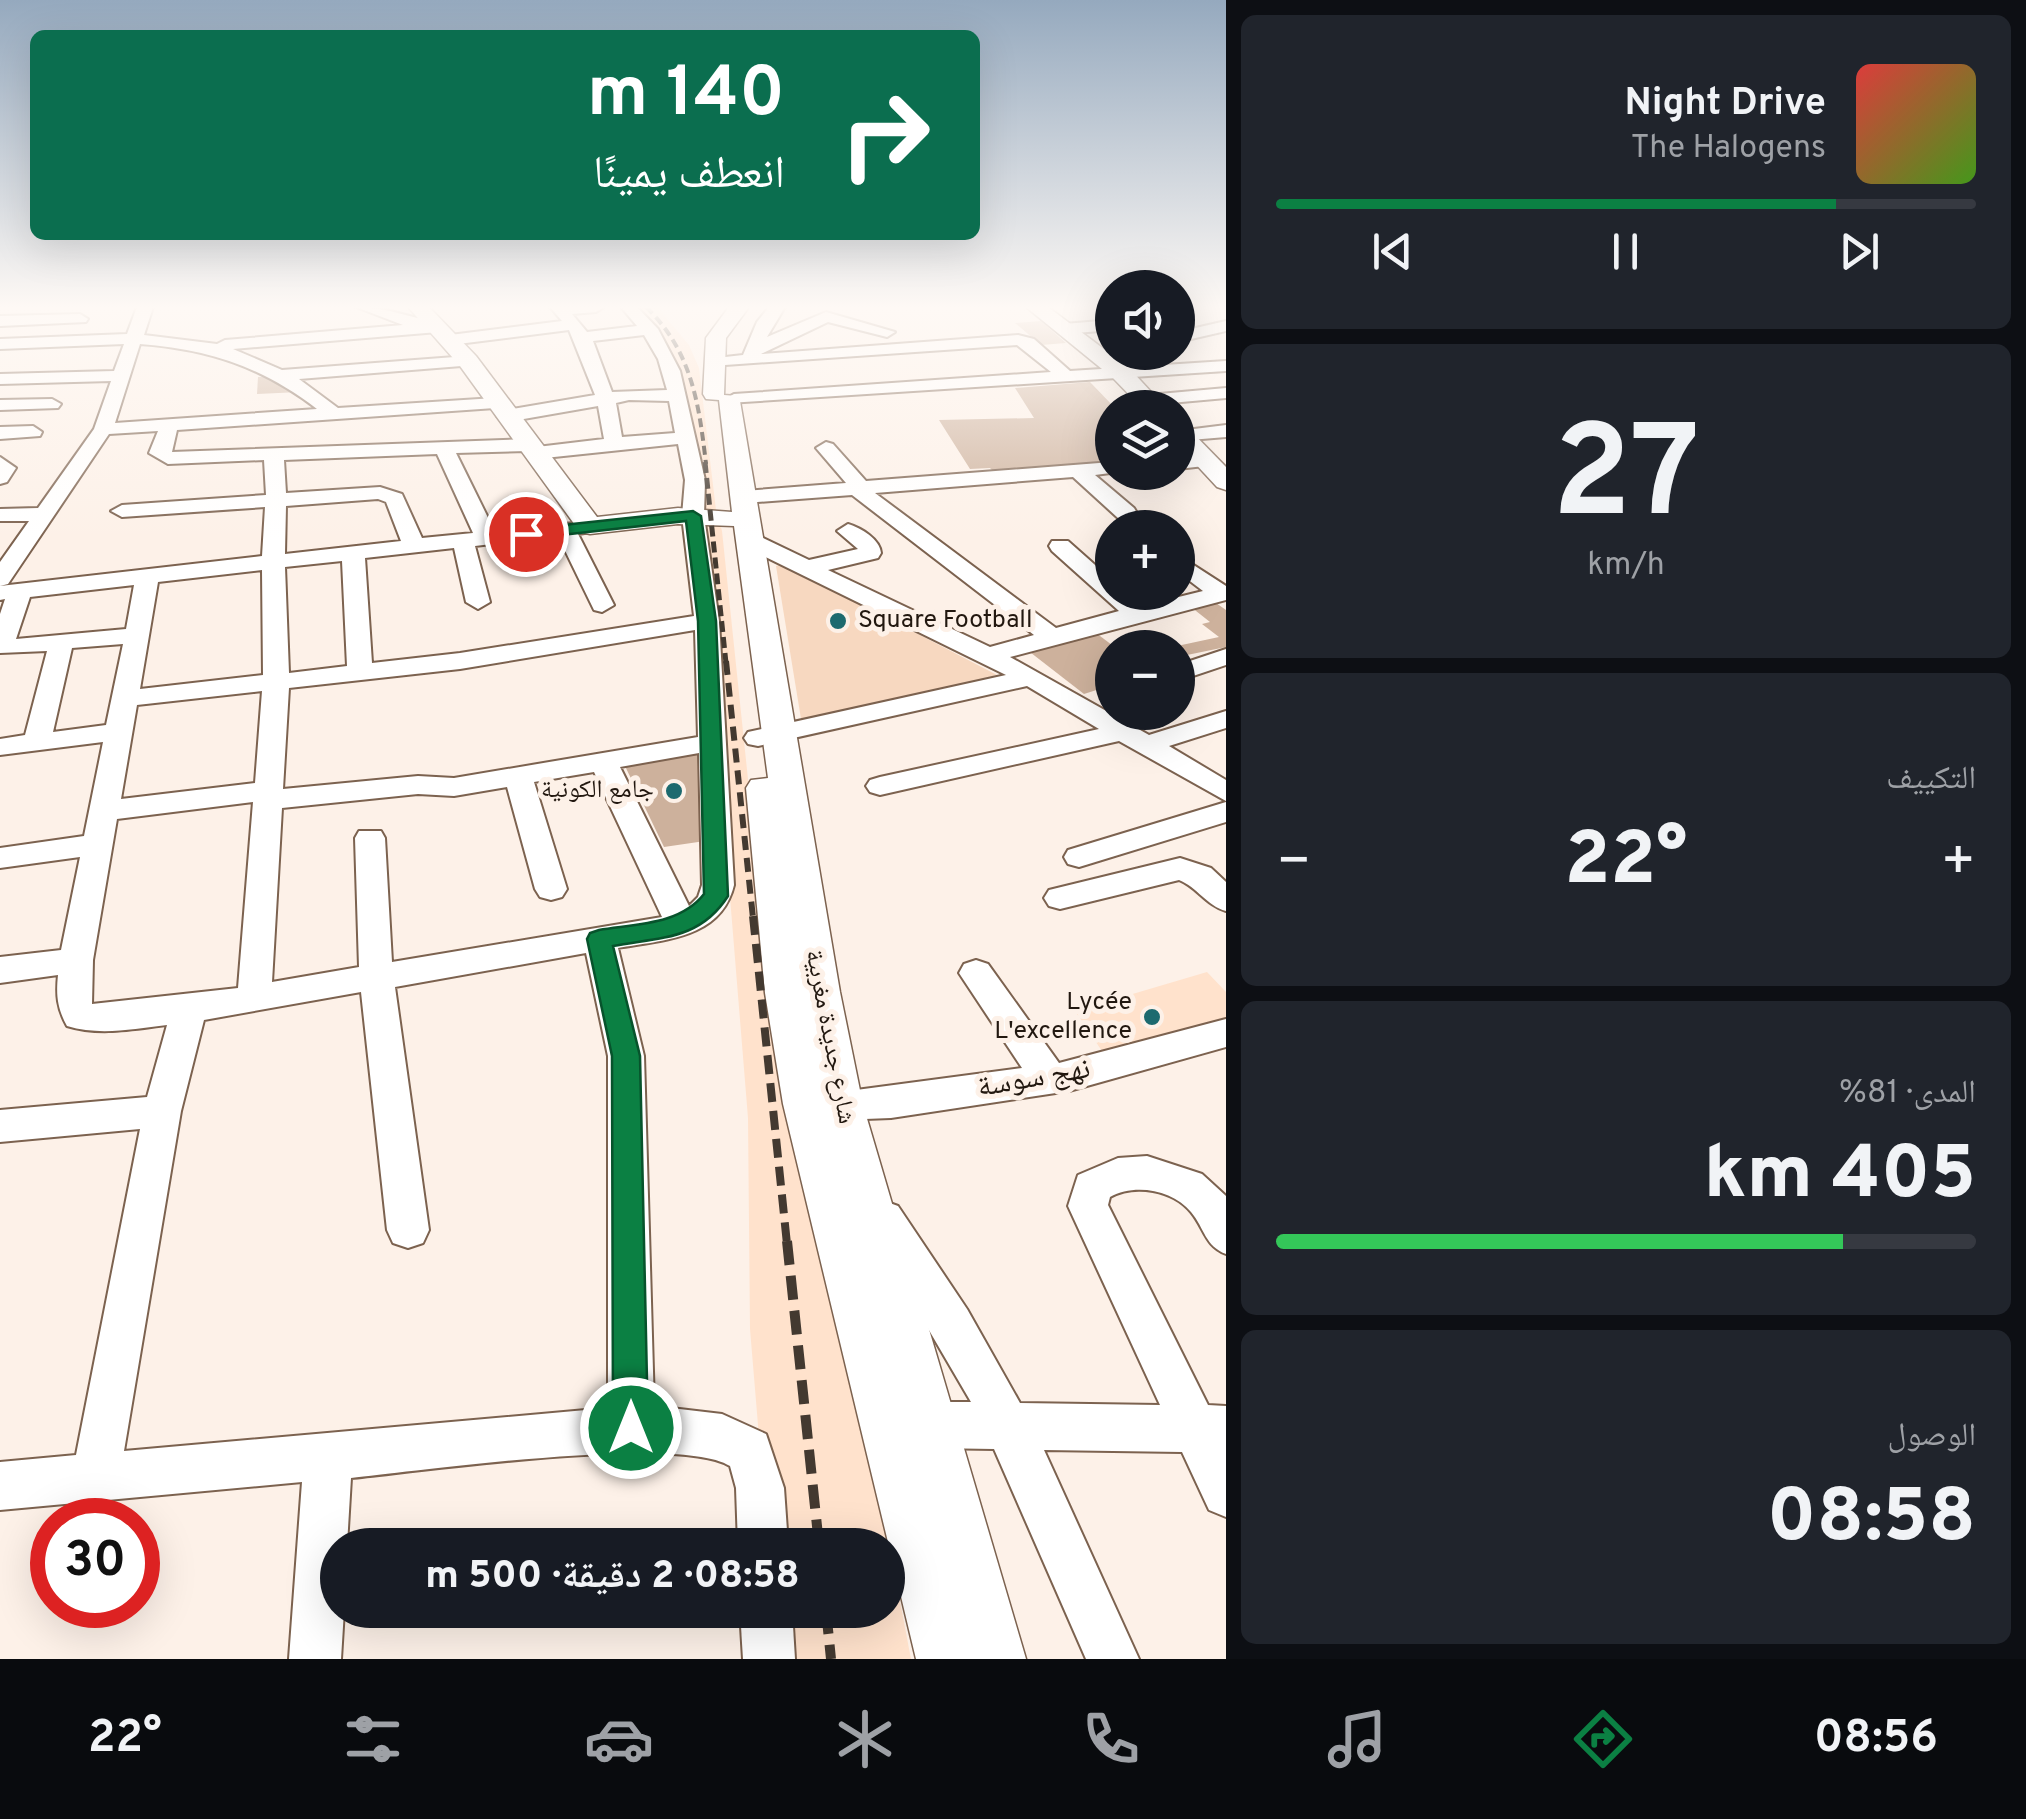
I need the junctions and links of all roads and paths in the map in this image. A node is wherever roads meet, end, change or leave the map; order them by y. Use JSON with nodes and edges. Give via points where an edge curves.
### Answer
{"nodes":[{"id":1,"x":117,"y":384,"type":"edge"},
{"id":2,"x":295,"y":384,"type":"edge"},
{"id":3,"x":484,"y":384,"type":"edge"},
{"id":4,"x":599,"y":384,"type":"edge"},
{"id":5,"x":715,"y":384,"type":"edge"},
{"id":6,"x":725,"y":384,"type":"edge"},
{"id":7,"x":726,"y":384,"type":"edge"},
{"id":8,"x":1226,"y":392,"type":"edge"},
{"id":9,"x":1195,"y":397,"type":"edge"},
{"id":10,"x":606,"y":400,"type":"junction"},
{"id":11,"x":52,"y":404,"type":"dead end"},
{"id":12,"x":0,"y":406,"type":"edge"},
{"id":13,"x":501,"y":409,"type":"junction"},
{"id":14,"x":333,"y":413,"type":"junction"},
{"id":15,"x":170,"y":424,"type":"junction"},
{"id":16,"x":103,"y":428,"type":"junction"},
{"id":17,"x":1226,"y":431,"type":"edge"},
{"id":18,"x":0,"y":432,"type":"edge"},
{"id":19,"x":33,"y":432,"type":"dead end"},
{"id":20,"x":1195,"y":433,"type":"edge"},
{"id":21,"x":685,"y":438,"type":"junction"},
{"id":22,"x":614,"y":444,"type":"junction"},
{"id":23,"x":443,"y":448,"type":"junction"},
{"id":24,"x":826,"y":448,"type":"dead end"},
{"id":25,"x":532,"y":449,"type":"junction"},
{"id":26,"x":1195,"y":450,"type":"edge"},
{"id":27,"x":272,"y":452,"type":"junction"},
{"id":28,"x":1206,"y":462,"type":"junction"},
{"id":29,"x":0,"y":463,"type":"edge"},
{"id":30,"x":1195,"y":463,"type":"edge"},
{"id":31,"x":1095,"y":470,"type":"edge"},
{"id":32,"x":1078,"y":471,"type":"junction"},
{"id":33,"x":0,"y":478,"type":"edge"},
{"id":34,"x":1226,"y":482,"type":"edge"},
{"id":35,"x":858,"y":488,"type":"junction"},
{"id":36,"x":276,"y":500,"type":"junction"},
{"id":37,"x":1123,"y":510,"type":"edge"},
{"id":38,"x":122,"y":511,"type":"dead end"},
{"id":39,"x":46,"y":514,"type":"junction"},
{"id":40,"x":0,"y":515,"type":"edge"},
{"id":41,"x":730,"y":518,"type":"junction"},
{"id":42,"x":577,"y":528,"type":"junction"},
{"id":43,"x":848,"y":531,"type":"dead end"},
{"id":44,"x":488,"y":539,"type":"junction"},
{"id":45,"x":463,"y":542,"type":"junction"},
{"id":46,"x":414,"y":546,"type":"junction"},
{"id":47,"x":1060,"y":546,"type":"dead end"},
{"id":48,"x":353,"y":553,"type":"junction"},
{"id":49,"x":273,"y":561,"type":"junction"},
{"id":50,"x":805,"y":568,"type":"junction"},
{"id":51,"x":1195,"y":573,"type":"edge"},
{"id":52,"x":148,"y":574,"type":"junction"},
{"id":53,"x":7,"y":588,"type":"edge"},
{"id":54,"x":1224,"y":593,"type":"edge"},
{"id":55,"x":478,"y":602,"type":"dead end"},
{"id":56,"x":602,"y":606,"type":"dead end"},
{"id":57,"x":1138,"y":614,"type":"junction"},
{"id":58,"x":707,"y":621,"type":"junction"},
{"id":59,"x":136,"y":636,"type":"junction"},
{"id":60,"x":1051,"y":636,"type":"junction"},
{"id":61,"x":62,"y":644,"type":"junction"},
{"id":62,"x":984,"y":657,"type":"junction"},
{"id":63,"x":1226,"y":657,"type":"edge"},
{"id":64,"x":1195,"y":667,"type":"edge"},
{"id":65,"x":360,"y":672,"type":"junction"},
{"id":66,"x":1031,"y":677,"type":"junction"},
{"id":67,"x":276,"y":684,"type":"junction"},
{"id":68,"x":1095,"y":699,"type":"edge"},
{"id":69,"x":122,"y":700,"type":"junction"},
{"id":70,"x":1081,"y":704,"type":"junction"},
{"id":71,"x":1226,"y":718,"type":"edge"},
{"id":72,"x":116,"y":732,"type":"junction"},
{"id":73,"x":770,"y":735,"type":"junction"},
{"id":74,"x":1136,"y":737,"type":"junction"},
{"id":75,"x":37,"y":742,"type":"junction"},
{"id":76,"x":711,"y":743,"type":"junction"},
{"id":77,"x":0,"y":747,"type":"edge"},
{"id":78,"x":603,"y":762,"type":"junction"},
{"id":79,"x":518,"y":776,"type":"junction"},
{"id":80,"x":880,"y":786,"type":"dead end"},
{"id":81,"x":1226,"y":792,"type":"edge"},
{"id":82,"x":268,"y":796,"type":"junction"},
{"id":83,"x":102,"y":811,"type":"junction"},
{"id":84,"x":1226,"y":812,"type":"edge"},
{"id":85,"x":370,"y":838,"type":"dead end"},
{"id":86,"x":96,"y":845,"type":"junction"},
{"id":87,"x":0,"y":858,"type":"edge"},
{"id":88,"x":1079,"y":858,"type":"dead end"},
{"id":89,"x":551,"y":889,"type":"dead end"},
{"id":90,"x":1060,"y":898,"type":"dead end"},
{"id":91,"x":1226,"y":900,"type":"edge"},
{"id":92,"x":682,"y":925,"type":"junction"},
{"id":93,"x":599,"y":939,"type":"junction"},
{"id":94,"x":76,"y":960,"type":"junction"},
{"id":95,"x":0,"y":970,"type":"edge"},
{"id":96,"x":976,"y":973,"type":"dead end"},
{"id":97,"x":376,"y":975,"type":"junction"},
{"id":98,"x":254,"y":998,"type":"junction"},
{"id":99,"x":190,"y":1008,"type":"junction"},
{"id":100,"x":1226,"y":1033,"type":"edge"},
{"id":101,"x":1050,"y":1079,"type":"junction"},
{"id":102,"x":839,"y":1105,"type":"junction"},
{"id":103,"x":162,"y":1111,"type":"junction"},
{"id":104,"x":0,"y":1126,"type":"edge"},
{"id":105,"x":864,"y":1193,"type":"junction"},
{"id":106,"x":408,"y":1230,"type":"dead end"},
{"id":107,"x":1226,"y":1235,"type":"edge"},
{"id":108,"x":931,"y":1425,"type":"junction"},
{"id":109,"x":1008,"y":1425,"type":"junction"},
{"id":110,"x":631,"y":1428,"type":"junction"},
{"id":111,"x":1210,"y":1428,"type":"edge"},
{"id":112,"x":328,"y":1459,"type":"junction"},
{"id":113,"x":96,"y":1478,"type":"junction"},
{"id":114,"x":0,"y":1486,"type":"edge"},
{"id":115,"x":1226,"y":1493,"type":"edge"},
{"id":116,"x":762,"y":1528,"type":"edge"},
{"id":117,"x":767,"y":1628,"type":"edge"},
{"id":118,"x":315,"y":1659,"type":"edge"},
{"id":119,"x":769,"y":1659,"type":"edge"},
{"id":120,"x":949,"y":1659,"type":"edge"},
{"id":121,"x":993,"y":1659,"type":"edge"},
{"id":122,"x":1113,"y":1659,"type":"edge"}],
"edges":[{"from":1,"to":16,"type":"street"},
{"from":2,"to":14,"type":"street"},
{"from":3,"to":13,"type":"main road"},
{"from":4,"to":10,"type":"street"},
{"from":5,"to":10,"type":"street"},
{"from":6,"to":21,"type":"street"},
{"from":7,"to":41,"type":"main road","name":"شارع جديدة مغربية"},
{"from":8,"to":9,"type":"street"},
{"from":10,"to":13,"type":"street"},
{"from":10,"to":22,"type":"street"},
{"from":11,"to":12,"type":"street"},
{"from":13,"to":14,"type":"street"},
{"from":13,"to":25,"type":"main road"},
{"from":14,"to":15,"type":"street"},
{"from":15,"to":16,"type":"street"},
{"from":15,"to":27,"type":"street","via":[[162,456]]},
{"from":16,"to":39,"type":"street"},
{"from":17,"to":20,"type":"street"},
{"from":18,"to":19,"type":"street"},
{"from":21,"to":22,"type":"street"},
{"from":21,"to":41,"type":"street","via":[[696,480]]},
{"from":22,"to":25,"type":"street"},
{"from":23,"to":25,"type":"street"},
{"from":23,"to":27,"type":"street"},
{"from":23,"to":44,"type":"street"},
{"from":24,"to":35,"type":"street"},
{"from":25,"to":42,"type":"main road"},
{"from":26,"to":28,"type":"main road"},
{"from":27,"to":36,"type":"street"},
{"from":28,"to":30,"type":"street"},
{"from":28,"to":34,"type":"main road"},
{"from":29,"to":33,"type":"street","via":[[6,468]]},
{"from":31,"to":32,"type":"street"},
{"from":32,"to":35,"type":"street"},
{"from":32,"to":37,"type":"street"},
{"from":35,"to":41,"type":"street"},
{"from":35,"to":60,"type":"street"},
{"from":36,"to":38,"type":"street"},
{"from":36,"to":46,"type":"street","via":[[386,494],[399,504]]},
{"from":36,"to":49,"type":"street"},
{"from":39,"to":40,"type":"street"},
{"from":39,"to":53,"type":"street"},
{"from":41,"to":42,"type":"main road"},
{"from":41,"to":50,"type":"street"},
{"from":41,"to":58,"type":"street"},
{"from":41,"to":73,"type":"main road","name":"شارع جديدة مغربية"},
{"from":42,"to":44,"type":"street"},
{"from":42,"to":56,"type":"street"},
{"from":43,"to":50,"type":"street","via":[[870,553]]},
{"from":44,"to":45,"type":"street"},
{"from":45,"to":46,"type":"street"},
{"from":45,"to":55,"type":"street"},
{"from":46,"to":48,"type":"street"},
{"from":47,"to":57,"type":"street"},
{"from":48,"to":49,"type":"street"},
{"from":48,"to":65,"type":"street"},
{"from":49,"to":52,"type":"street"},
{"from":49,"to":67,"type":"street"},
{"from":50,"to":62,"type":"street"},
{"from":51,"to":54,"type":"street"},
{"from":52,"to":53,"type":"street"},
{"from":52,"to":59,"type":"street"},
{"from":53,"to":61,"type":"street","via":[[4,646]]},
{"from":54,"to":57,"type":"street"},
{"from":57,"to":60,"type":"street"},
{"from":58,"to":65,"type":"street"},
{"from":58,"to":76,"type":"street"},
{"from":59,"to":61,"type":"street"},
{"from":59,"to":69,"type":"street"},
{"from":60,"to":62,"type":"street"},
{"from":61,"to":75,"type":"street"},
{"from":62,"to":66,"type":"street"},
{"from":63,"to":64,"type":"street"},
{"from":65,"to":67,"type":"street"},
{"from":66,"to":70,"type":"street"},
{"from":66,"to":73,"type":"street"},
{"from":67,"to":69,"type":"street"},
{"from":67,"to":82,"type":"street"},
{"from":68,"to":70,"type":"street"},
{"from":69,"to":72,"type":"street"},
{"from":70,"to":74,"type":"street"},
{"from":71,"to":74,"type":"street"},
{"from":72,"to":75,"type":"street"},
{"from":72,"to":83,"type":"street"},
{"from":73,"to":102,"type":"main road","name":"شارع جديدة مغربية"},
{"from":73,"to":120,"type":"main road","name":"شارع جديدة مغربية","via":[[787,993],[808,1104]]},
{"from":74,"to":80,"type":"street"},
{"from":74,"to":81,"type":"street"},
{"from":75,"to":77,"type":"street"},
{"from":76,"to":78,"type":"street"},
{"from":76,"to":92,"type":"street","via":[[718,884],[711,904]]},
{"from":78,"to":79,"type":"street"},
{"from":78,"to":92,"type":"street"},
{"from":79,"to":82,"type":"street","via":[[454,787]]},
{"from":79,"to":89,"type":"street"},
{"from":82,"to":83,"type":"street"},
{"from":82,"to":98,"type":"street"},
{"from":83,"to":86,"type":"street"},
{"from":84,"to":88,"type":"street"},
{"from":85,"to":97,"type":"street"},
{"from":86,"to":87,"type":"street"},
{"from":86,"to":94,"type":"street"},
{"from":90,"to":91,"type":"street","via":[[1180,869],[1195,872]]},
{"from":92,"to":93,"type":"street"},
{"from":93,"to":97,"type":"street"},
{"from":93,"to":110,"type":"street","via":[[626,1056]]},
{"from":94,"to":95,"type":"street"},
{"from":94,"to":99,"type":"street","via":[[73,998],[79,1016],[104,1020]]},
{"from":96,"to":101,"type":"street"},
{"from":97,"to":98,"type":"street"},
{"from":97,"to":106,"type":"street"},
{"from":98,"to":99,"type":"street"},
{"from":99,"to":103,"type":"street"},
{"from":100,"to":101,"type":"street","name":"نهج سوسة"},
{"from":101,"to":102,"type":"street","name":"نهج سوسة"},
{"from":102,"to":105,"type":"main road","name":"شارع جديدة مغربية"},
{"from":103,"to":104,"type":"street"},
{"from":103,"to":113,"type":"street"},
{"from":105,"to":108,"type":"main road","name":"شارع جديدة مغربية"},
{"from":105,"to":109,"type":"street","via":[[905,1248]]},
{"from":107,"to":111,"type":"street","via":[[1207,1201],[1172,1178],[1116,1176],[1089,1195],[1088,1206]]},
{"from":108,"to":109,"type":"street"},
{"from":108,"to":121,"type":"main road","name":"شارع جديدة مغربية"},
{"from":109,"to":111,"type":"street"},
{"from":109,"to":122,"type":"street"},
{"from":110,"to":112,"type":"street"},
{"from":110,"to":116,"type":"street","via":[[723,1437],[749,1451]]},
{"from":111,"to":115,"type":"street"},
{"from":112,"to":113,"type":"street"},
{"from":112,"to":118,"type":"street"},
{"from":113,"to":114,"type":"street"},
{"from":117,"to":119,"type":"street"}]}
